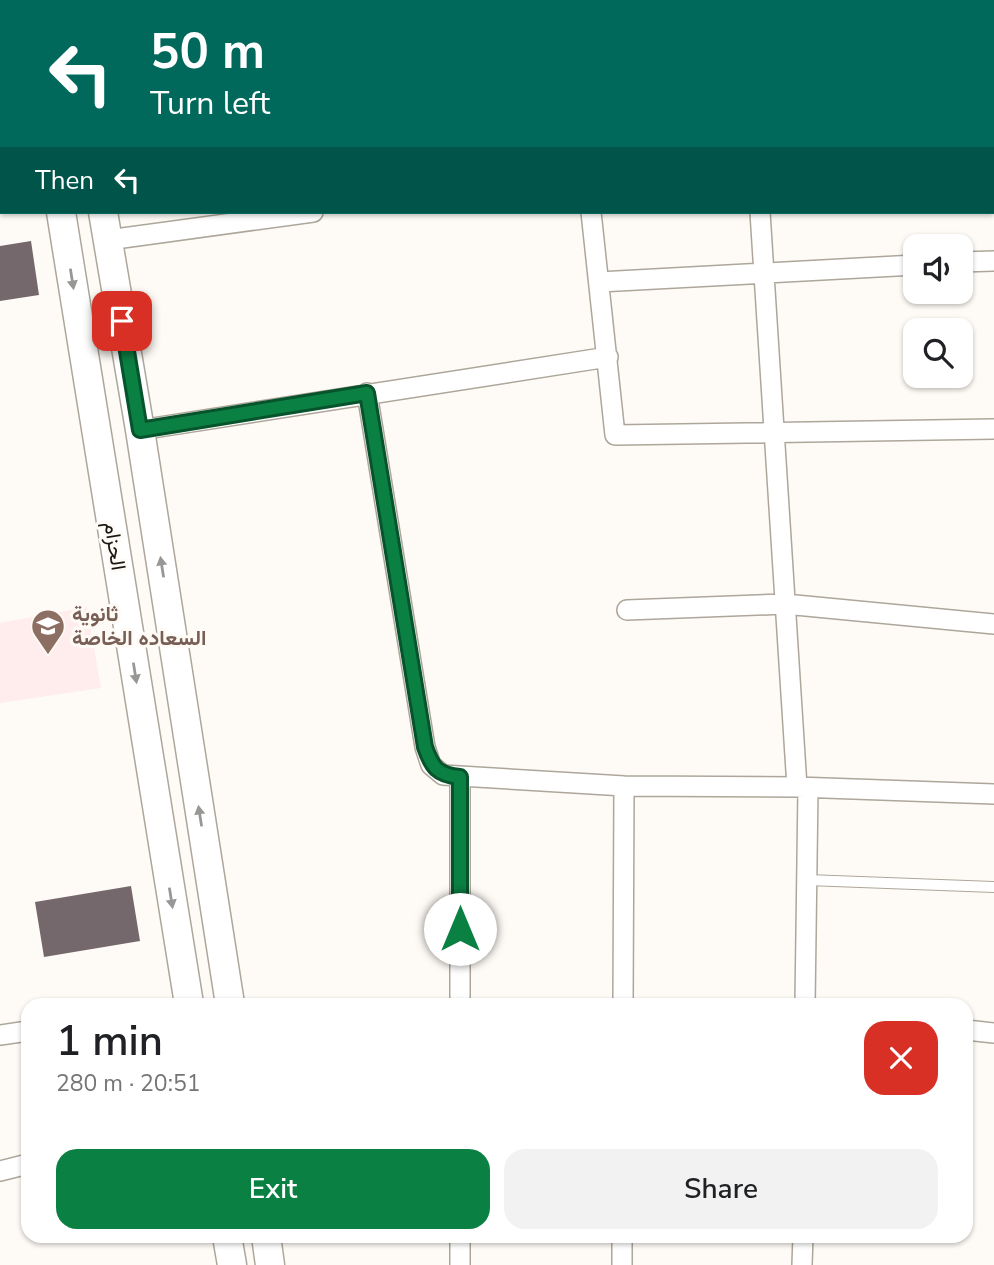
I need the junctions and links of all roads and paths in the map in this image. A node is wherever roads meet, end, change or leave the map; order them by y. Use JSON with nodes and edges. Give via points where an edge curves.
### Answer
{"nodes":[{"id":1,"x":61,"y":214,"type":"edge"},
{"id":2,"x":103,"y":214,"type":"edge"},
{"id":3,"x":298,"y":214,"type":"edge"},
{"id":4,"x":591,"y":214,"type":"edge"},
{"id":5,"x":760,"y":214,"type":"edge"},
{"id":6,"x":107,"y":240,"type":"junction"},
{"id":7,"x":994,"y":261,"type":"edge"},
{"id":8,"x":973,"y":262,"type":"edge"},
{"id":9,"x":903,"y":266,"type":"edge"},
{"id":10,"x":764,"y":272,"type":"junction"},
{"id":11,"x":599,"y":282,"type":"junction"},
{"id":12,"x":608,"y":357,"type":"junction"},
{"id":13,"x":367,"y":393,"type":"junction"},
{"id":14,"x":994,"y":429,"type":"edge"},
{"id":15,"x":140,"y":430,"type":"junction"},
{"id":16,"x":774,"y":431,"type":"junction"},
{"id":17,"x":785,"y":604,"type":"junction"},
{"id":18,"x":627,"y":610,"type":"dead end"},
{"id":19,"x":994,"y":624,"type":"edge"},
{"id":20,"x":460,"y":777,"type":"junction"},
{"id":21,"x":624,"y":786,"type":"junction"},
{"id":22,"x":802,"y":788,"type":"junction"},
{"id":23,"x":994,"y":794,"type":"edge"},
{"id":24,"x":807,"y":880,"type":"junction"},
{"id":25,"x":994,"y":887,"type":"edge"},
{"id":26,"x":188,"y":998,"type":"edge"},
{"id":27,"x":229,"y":998,"type":"edge"},
{"id":28,"x":460,"y":998,"type":"edge"},
{"id":29,"x":623,"y":998,"type":"edge"},
{"id":30,"x":805,"y":998,"type":"edge"},
{"id":31,"x":973,"y":1030,"type":"edge"},
{"id":32,"x":21,"y":1032,"type":"edge"},
{"id":33,"x":994,"y":1032,"type":"edge"},
{"id":34,"x":0,"y":1035,"type":"edge"},
{"id":35,"x":21,"y":1166,"type":"edge"},
{"id":36,"x":0,"y":1171,"type":"edge"},
{"id":37,"x":228,"y":1243,"type":"edge"},
{"id":38,"x":267,"y":1243,"type":"edge"},
{"id":39,"x":460,"y":1243,"type":"edge"},
{"id":40,"x":622,"y":1243,"type":"edge"},
{"id":41,"x":803,"y":1243,"type":"edge"},
{"id":42,"x":232,"y":1265,"type":"edge"},
{"id":43,"x":270,"y":1265,"type":"edge"},
{"id":44,"x":460,"y":1265,"type":"edge"},
{"id":45,"x":622,"y":1265,"type":"edge"},
{"id":46,"x":802,"y":1265,"type":"edge"}],
"edges":[{"from":1,"to":26,"type":"main road","name":"الحزام","one_way":true},
{"from":2,"to":6,"type":"main road","name":"الحزام"},
{"from":3,"to":6,"type":"street"},
{"from":4,"to":11,"type":"street"},
{"from":5,"to":10,"type":"street"},
{"from":6,"to":15,"type":"main road","name":"الحزام"},
{"from":7,"to":8,"type":"street"},
{"from":9,"to":10,"type":"street"},
{"from":10,"to":11,"type":"street"},
{"from":10,"to":16,"type":"street"},
{"from":11,"to":12,"type":"street"},
{"from":12,"to":13,"type":"street"},
{"from":12,"to":16,"type":"street","via":[[615,435]]},
{"from":13,"to":15,"type":"street"},
{"from":13,"to":20,"type":"street","via":[[425,747],[431,765],[443,775]]},
{"from":14,"to":16,"type":"street"},
{"from":27,"to":15,"type":"main road","name":"الحزام","one_way":true},
{"from":16,"to":17,"type":"street"},
{"from":17,"to":18,"type":"street"},
{"from":17,"to":19,"type":"street"},
{"from":17,"to":22,"type":"street"},
{"from":20,"to":21,"type":"street"},
{"from":20,"to":28,"type":"street"},
{"from":21,"to":22,"type":"street"},
{"from":21,"to":29,"type":"street"},
{"from":22,"to":23,"type":"street"},
{"from":22,"to":24,"type":"street"},
{"from":24,"to":25,"type":"lane"},
{"from":24,"to":30,"type":"street"},
{"from":31,"to":33,"type":"street"},
{"from":32,"to":34,"type":"street"},
{"from":35,"to":36,"type":"street"},
{"from":37,"to":42,"type":"main road"},
{"from":38,"to":43,"type":"main road"},
{"from":39,"to":44,"type":"street"},
{"from":40,"to":45,"type":"street"},
{"from":41,"to":46,"type":"street"}]}
